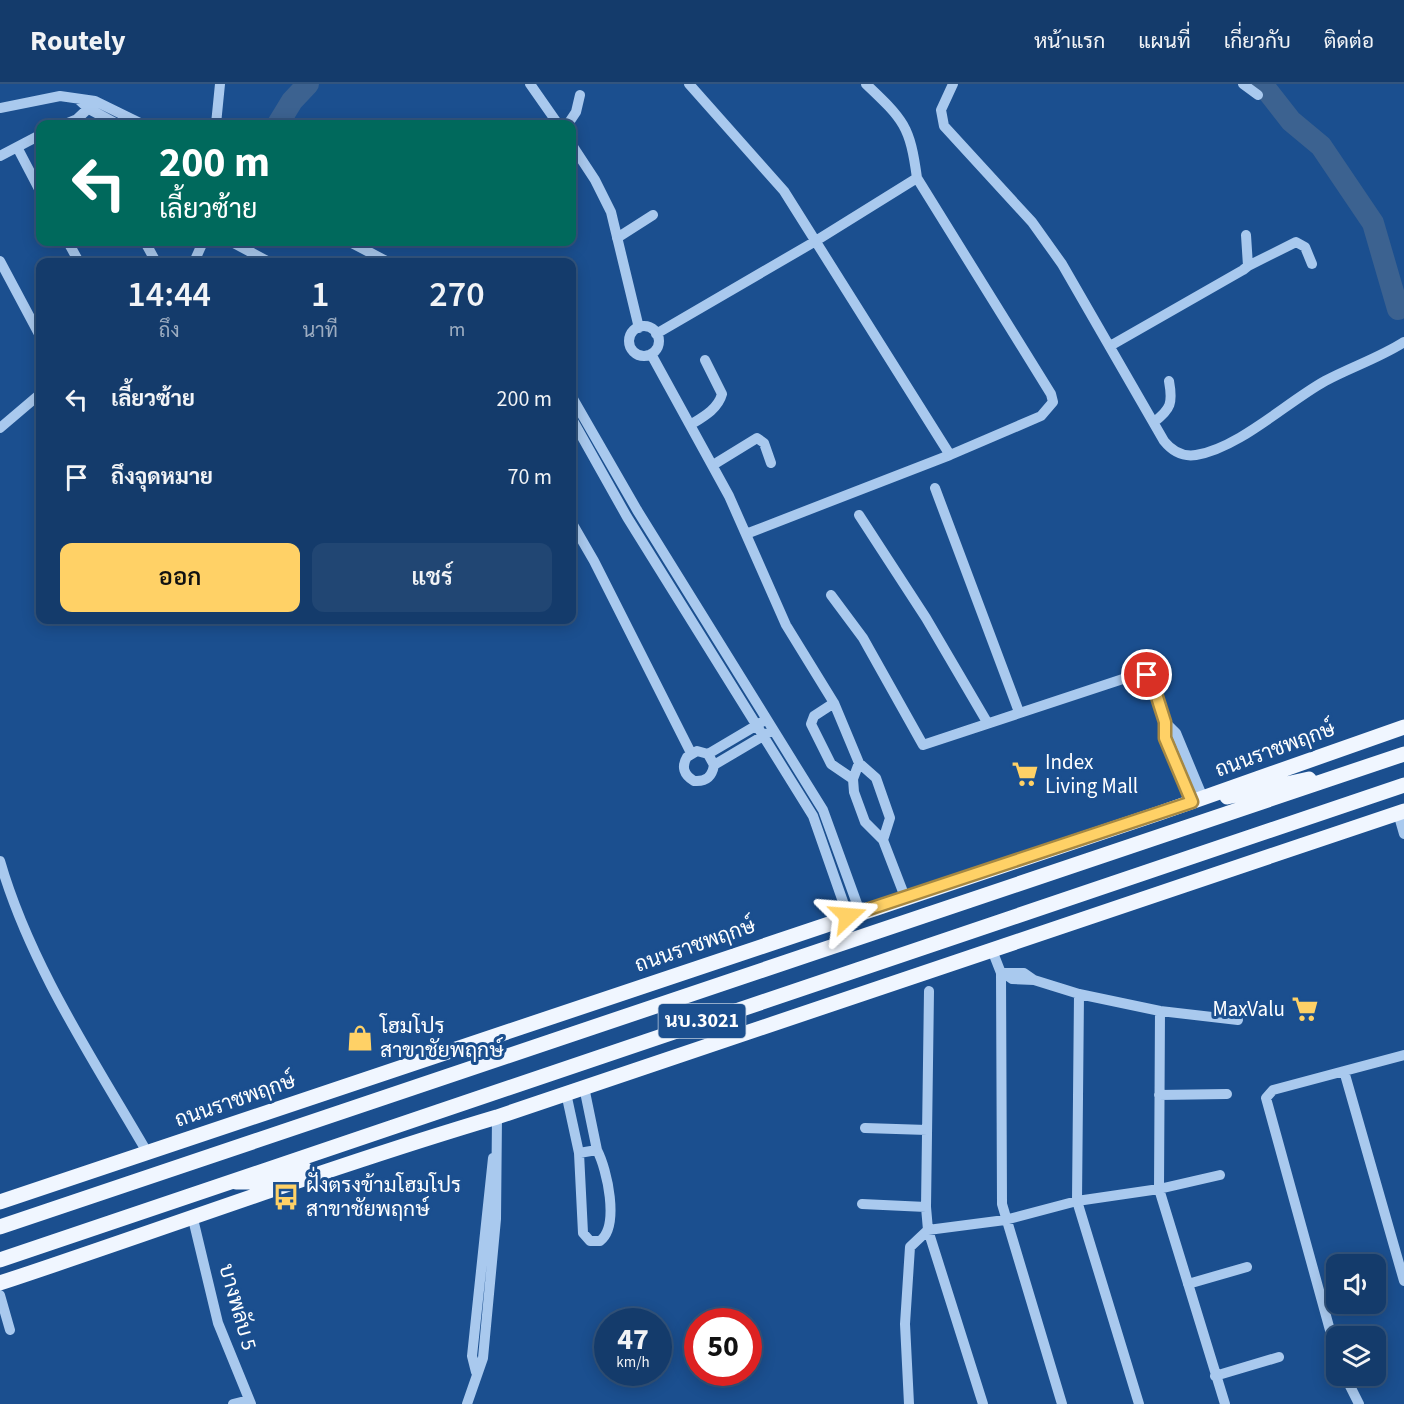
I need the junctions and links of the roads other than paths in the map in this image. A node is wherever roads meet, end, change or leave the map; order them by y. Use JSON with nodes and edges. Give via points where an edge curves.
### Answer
{"nodes":[{"id":1,"x":220,"y":84,"type":"edge"},
{"id":2,"x":530,"y":84,"type":"edge"},
{"id":3,"x":688,"y":84,"type":"edge"},
{"id":4,"x":866,"y":84,"type":"edge"},
{"id":5,"x":952,"y":84,"type":"edge"},
{"id":6,"x":1243,"y":84,"type":"edge"},
{"id":7,"x":580,"y":95,"type":"dead end"},
{"id":8,"x":1258,"y":95,"type":"dead end"},
{"id":9,"x":92,"y":105,"type":"junction"},
{"id":10,"x":0,"y":108,"type":"edge"},
{"id":11,"x":80,"y":120,"type":"edge"},
{"id":12,"x":112,"y":120,"type":"edge"},
{"id":13,"x":131,"y":120,"type":"edge"},
{"id":14,"x":216,"y":120,"type":"edge"},
{"id":15,"x":555,"y":120,"type":"edge"},
{"id":16,"x":571,"y":120,"type":"edge"},
{"id":17,"x":36,"y":137,"type":"edge"},
{"id":18,"x":16,"y":147,"type":"junction"},
{"id":19,"x":576,"y":151,"type":"edge"},
{"id":20,"x":0,"y":156,"type":"edge"},
{"id":21,"x":917,"y":178,"type":"junction"},
{"id":22,"x":36,"y":184,"type":"edge"},
{"id":23,"x":653,"y":215,"type":"dead end"},
{"id":24,"x":1246,"y":235,"type":"dead end"},
{"id":25,"x":617,"y":238,"type":"junction"},
{"id":26,"x":814,"y":242,"type":"junction"},
{"id":27,"x":239,"y":246,"type":"edge"},
{"id":28,"x":358,"y":246,"type":"edge"},
{"id":29,"x":262,"y":258,"type":"edge"},
{"id":30,"x":380,"y":258,"type":"edge"},
{"id":31,"x":0,"y":261,"type":"edge"},
{"id":32,"x":1312,"y":264,"type":"dead end"},
{"id":33,"x":1248,"y":266,"type":"junction"},
{"id":34,"x":36,"y":328,"type":"edge"},
{"id":35,"x":639,"y":328,"type":"junction"},
{"id":36,"x":656,"y":334,"type":"junction"},
{"id":37,"x":1404,"y":342,"type":"edge"},
{"id":38,"x":1110,"y":346,"type":"junction"},
{"id":39,"x":651,"y":354,"type":"junction"},
{"id":40,"x":705,"y":360,"type":"dead end"},
{"id":41,"x":1168,"y":381,"type":"dead end"},
{"id":42,"x":36,"y":397,"type":"edge"},
{"id":43,"x":576,"y":404,"type":"edge"},
{"id":44,"x":1154,"y":422,"type":"junction"},
{"id":45,"x":690,"y":425,"type":"junction"},
{"id":46,"x":576,"y":426,"type":"edge"},
{"id":47,"x":0,"y":428,"type":"edge"},
{"id":48,"x":950,"y":455,"type":"junction"},
{"id":49,"x":771,"y":463,"type":"dead end"},
{"id":50,"x":713,"y":465,"type":"junction"},
{"id":51,"x":935,"y":488,"type":"dead end"},
{"id":52,"x":637,"y":510,"type":"junction"},
{"id":53,"x":859,"y":515,"type":"dead end"},
{"id":54,"x":627,"y":517,"type":"junction"},
{"id":55,"x":576,"y":530,"type":"edge"},
{"id":56,"x":746,"y":534,"type":"junction"},
{"id":57,"x":831,"y":595,"type":"dead end"},
{"id":58,"x":834,"y":703,"type":"junction"},
{"id":59,"x":1019,"y":712,"type":"junction"},
{"id":60,"x":767,"y":719,"type":"junction"},
{"id":61,"x":987,"y":722,"type":"junction"},
{"id":62,"x":756,"y":725,"type":"junction"},
{"id":63,"x":1404,"y":727,"type":"edge"},
{"id":64,"x":774,"y":730,"type":"junction"},
{"id":65,"x":763,"y":736,"type":"junction"},
{"id":66,"x":691,"y":753,"type":"junction"},
{"id":67,"x":708,"y":754,"type":"junction"},
{"id":68,"x":1404,"y":754,"type":"edge"},
{"id":69,"x":859,"y":763,"type":"junction"},
{"id":70,"x":714,"y":765,"type":"junction"},
{"id":71,"x":1334,"y":778,"type":"junction"},
{"id":72,"x":853,"y":779,"type":"junction"},
{"id":73,"x":1404,"y":785,"type":"edge"},
{"id":74,"x":1194,"y":801,"type":"junction"},
{"id":75,"x":823,"y":810,"type":"junction"},
{"id":76,"x":1401,"y":815,"type":"edge"},
{"id":77,"x":813,"y":816,"type":"junction"},
{"id":78,"x":1404,"y":834,"type":"edge"},
{"id":79,"x":883,"y":840,"type":"junction"},
{"id":80,"x":0,"y":861,"type":"edge"},
{"id":81,"x":905,"y":897,"type":"junction"},
{"id":82,"x":854,"y":914,"type":"junction"},
{"id":83,"x":992,"y":950,"type":"junction"},
{"id":84,"x":1003,"y":973,"type":"junction"},
{"id":85,"x":929,"y":991,"type":"dead end"},
{"id":86,"x":1079,"y":994,"type":"junction"},
{"id":87,"x":1160,"y":1011,"type":"junction"},
{"id":88,"x":1238,"y":1020,"type":"dead end"},
{"id":89,"x":1404,"y":1055,"type":"edge"},
{"id":90,"x":1344,"y":1071,"type":"junction"},
{"id":91,"x":584,"y":1087,"type":"junction"},
{"id":92,"x":566,"y":1093,"type":"junction"},
{"id":93,"x":1227,"y":1094,"type":"dead end"},
{"id":94,"x":1159,"y":1095,"type":"junction"},
{"id":95,"x":496,"y":1117,"type":"junction"},
{"id":96,"x":865,"y":1128,"type":"dead end"},
{"id":97,"x":927,"y":1130,"type":"junction"},
{"id":98,"x":388,"y":1150,"type":"junction"},
{"id":99,"x":597,"y":1150,"type":"junction"},
{"id":100,"x":147,"y":1152,"type":"junction"},
{"id":101,"x":579,"y":1153,"type":"junction"},
{"id":102,"x":1220,"y":1174,"type":"dead end"},
{"id":103,"x":228,"y":1181,"type":"junction"},
{"id":104,"x":1159,"y":1189,"type":"junction"},
{"id":105,"x":1077,"y":1201,"type":"junction"},
{"id":106,"x":0,"y":1202,"type":"edge"},
{"id":107,"x":862,"y":1204,"type":"dead end"},
{"id":108,"x":926,"y":1207,"type":"junction"},
{"id":109,"x":193,"y":1220,"type":"junction"},
{"id":110,"x":1005,"y":1220,"type":"junction"},
{"id":111,"x":0,"y":1227,"type":"edge"},
{"id":112,"x":928,"y":1230,"type":"junction"},
{"id":113,"x":0,"y":1260,"type":"edge"},
{"id":114,"x":1247,"y":1267,"type":"dead end"},
{"id":115,"x":1404,"y":1281,"type":"edge"},
{"id":116,"x":0,"y":1283,"type":"edge"},
{"id":117,"x":1188,"y":1284,"type":"junction"},
{"id":118,"x":0,"y":1295,"type":"edge"},
{"id":119,"x":1329,"y":1326,"type":"edge"},
{"id":120,"x":10,"y":1330,"type":"dead end"},
{"id":121,"x":1279,"y":1357,"type":"dead end"},
{"id":122,"x":1215,"y":1376,"type":"junction"},
{"id":123,"x":1350,"y":1386,"type":"edge"},
{"id":124,"x":250,"y":1402,"type":"edge"},
{"id":125,"x":233,"y":1404,"type":"edge"},
{"id":126,"x":466,"y":1404,"type":"edge"},
{"id":127,"x":909,"y":1404,"type":"edge"},
{"id":128,"x":983,"y":1404,"type":"edge"},
{"id":129,"x":1062,"y":1404,"type":"edge"},
{"id":130,"x":1139,"y":1404,"type":"edge"},
{"id":131,"x":1225,"y":1404,"type":"edge"},
{"id":132,"x":1359,"y":1404,"type":"edge"}],
"edges":[{"from":1,"to":14,"type":"street"},
{"from":2,"to":15,"type":"street"},
{"from":3,"to":26,"type":"street","via":[[784,191]]},
{"from":4,"to":21,"type":"street","via":[[910,135]]},
{"from":5,"to":38,"type":"street","via":[[940,115],[944,126],[1032,222],[1062,264]]},
{"from":6,"to":8,"type":"street"},
{"from":7,"to":16,"type":"street"},
{"from":9,"to":10,"type":"street","via":[[60,96]]},
{"from":9,"to":11,"type":"street"},
{"from":9,"to":12,"type":"street"},
{"from":9,"to":13,"type":"street"},
{"from":17,"to":18,"type":"street"},
{"from":18,"to":20,"type":"street"},
{"from":18,"to":22,"type":"street"},
{"from":19,"to":25,"type":"street","via":[[604,196]]},
{"from":21,"to":26,"type":"street"},
{"from":21,"to":48,"type":"street","via":[[1052,394],[1053,402],[1041,416]]},
{"from":23,"to":25,"type":"street"},
{"from":24,"to":33,"type":"street"},
{"from":25,"to":35,"type":"street"},
{"from":26,"to":36,"type":"street"},
{"from":26,"to":48,"type":"street"},
{"from":27,"to":29,"type":"street"},
{"from":28,"to":30,"type":"street"},
{"from":31,"to":34,"type":"street"},
{"from":32,"to":33,"type":"street","via":[[1305,247],[1296,242]]},
{"from":33,"to":38,"type":"street"},
{"from":35,"to":36,"type":"street"},
{"from":35,"to":39,"type":"street","via":[[629,338],[630,348],[637,355]]},
{"from":36,"to":39,"type":"street","via":[[658,343]]},
{"from":37,"to":44,"type":"street","via":[[1325,381],[1239,436],[1198,455],[1185,456],[1169,447]]},
{"from":38,"to":44,"type":"street"},
{"from":39,"to":45,"type":"street"},
{"from":40,"to":45,"type":"street","via":[[722,394],[714,409]]},
{"from":41,"to":44,"type":"street","via":[[1172,405]]},
{"from":42,"to":47,"type":"street"},
{"from":43,"to":52,"type":"street"},
{"from":45,"to":50,"type":"street"},
{"from":46,"to":54,"type":"street"},
{"from":48,"to":56,"type":"street"},
{"from":49,"to":50,"type":"street","via":[[764,443],[757,438]]},
{"from":50,"to":56,"type":"street"},
{"from":51,"to":59,"type":"street"},
{"from":52,"to":54,"type":"street"},
{"from":52,"to":60,"type":"street"},
{"from":53,"to":61,"type":"street"},
{"from":54,"to":62,"type":"street"},
{"from":55,"to":66,"type":"street"},
{"from":56,"to":58,"type":"street","via":[[786,625]]},
{"from":57,"to":61,"type":"street","via":[[863,638],[923,745]]},
{"from":58,"to":69,"type":"street"},
{"from":58,"to":72,"type":"street","via":[[814,716],[812,724],[831,764]]},
{"from":59,"to":61,"type":"street"},
{"from":59,"to":74,"type":"street","via":[[1141,673],[1151,678],[1165,722],[1165,738]]},
{"from":60,"to":62,"type":"street"},
{"from":60,"to":64,"type":"street"},
{"from":62,"to":65,"type":"street"},
{"from":62,"to":67,"type":"street"},
{"from":63,"to":74,"type":"main road","name":"ถนนราชพฤกษ์","number":"นบ.3021"},
{"from":64,"to":65,"type":"street"},
{"from":64,"to":75,"type":"street"},
{"from":65,"to":70,"type":"street"},
{"from":65,"to":77,"type":"street"},
{"from":66,"to":67,"type":"street"},
{"from":66,"to":70,"type":"street","via":[[683,768],[694,781],[710,776]]},
{"from":67,"to":70,"type":"street"},
{"from":68,"to":71,"type":"main road","number":"นบ.3021"},
{"from":69,"to":72,"type":"street"},
{"from":69,"to":79,"type":"street","via":[[876,778],[890,818]]},
{"from":71,"to":74,"type":"main road","via":[[1298,780]]},
{"from":71,"to":111,"type":"main road","number":"นบ.3021"},
{"from":72,"to":79,"type":"street","via":[[866,822]]},
{"from":73,"to":103,"type":"main road","number":"นบ.3021"},
{"from":74,"to":81,"type":"main road","name":"ถนนราชพฤกษ์","number":"นบ.3021"},
{"from":75,"to":77,"type":"street"},
{"from":75,"to":82,"type":"street"},
{"from":76,"to":78,"type":"street"},
{"from":76,"to":83,"type":"main road","number":"นบ.3021"},
{"from":77,"to":82,"type":"street"},
{"from":79,"to":81,"type":"street"},
{"from":80,"to":100,"type":"street","via":[[40,962]]},
{"from":81,"to":82,"type":"main road","name":"ถนนราชพฤกษ์","number":"นบ.3021"},
{"from":82,"to":100,"type":"main road","name":"ถนนราชพฤกษ์","number":"นบ.3021"},
{"from":83,"to":84,"type":"street"},
{"from":83,"to":91,"type":"main road","number":"นบ.3021"},
{"from":84,"to":86,"type":"street","via":[[1014,971]]},
{"from":84,"to":110,"type":"street","via":[[1001,1184]]},
{"from":85,"to":97,"type":"street"},
{"from":86,"to":87,"type":"street"},
{"from":86,"to":105,"type":"street"},
{"from":87,"to":88,"type":"street"},
{"from":87,"to":94,"type":"street"},
{"from":89,"to":90,"type":"street"},
{"from":90,"to":115,"type":"street"},
{"from":90,"to":119,"type":"street","via":[[1273,1090],[1266,1102]]},
{"from":91,"to":92,"type":"main road","number":"นบ.3021"},
{"from":91,"to":99,"type":"street"},
{"from":92,"to":95,"type":"main road","number":"นบ.3021"},
{"from":92,"to":101,"type":"street"},
{"from":93,"to":94,"type":"street"},
{"from":94,"to":104,"type":"street"},
{"from":95,"to":98,"type":"main road","number":"นบ.3021"},
{"from":95,"to":126,"type":"street","via":[[488,1248],[472,1356],[476,1372]]},
{"from":96,"to":97,"type":"street"},
{"from":97,"to":108,"type":"street"},
{"from":98,"to":103,"type":"main road","via":[[349,1156],[260,1182]]},
{"from":98,"to":109,"type":"main road","number":"นบ.3021"},
{"from":99,"to":101,"type":"street"},
{"from":99,"to":101,"type":"street","via":[[609,1186],[609,1229],[600,1241],[587,1240],[584,1233]]},
{"from":100,"to":106,"type":"main road","name":"ถนนราชพฤกษ์","number":"นบ.3021"},
{"from":102,"to":104,"type":"street"},
{"from":103,"to":113,"type":"main road","number":"นบ.3021"},
{"from":104,"to":105,"type":"street"},
{"from":104,"to":117,"type":"street"},
{"from":105,"to":110,"type":"street"},
{"from":105,"to":130,"type":"street"},
{"from":107,"to":108,"type":"street"},
{"from":108,"to":112,"type":"street"},
{"from":109,"to":116,"type":"main road","number":"นบ.3021"},
{"from":109,"to":124,"type":"street","name":"บางพลับ 5","via":[[218,1323]]},
{"from":110,"to":112,"type":"street"},
{"from":110,"to":129,"type":"street"},
{"from":112,"to":127,"type":"street","via":[[909,1247],[905,1324]]},
{"from":112,"to":128,"type":"street"},
{"from":114,"to":117,"type":"street"},
{"from":117,"to":122,"type":"street"},
{"from":118,"to":120,"type":"street"},
{"from":121,"to":122,"type":"street"},
{"from":122,"to":131,"type":"street"},
{"from":123,"to":132,"type":"street"},
{"from":124,"to":125,"type":"street"}]}
